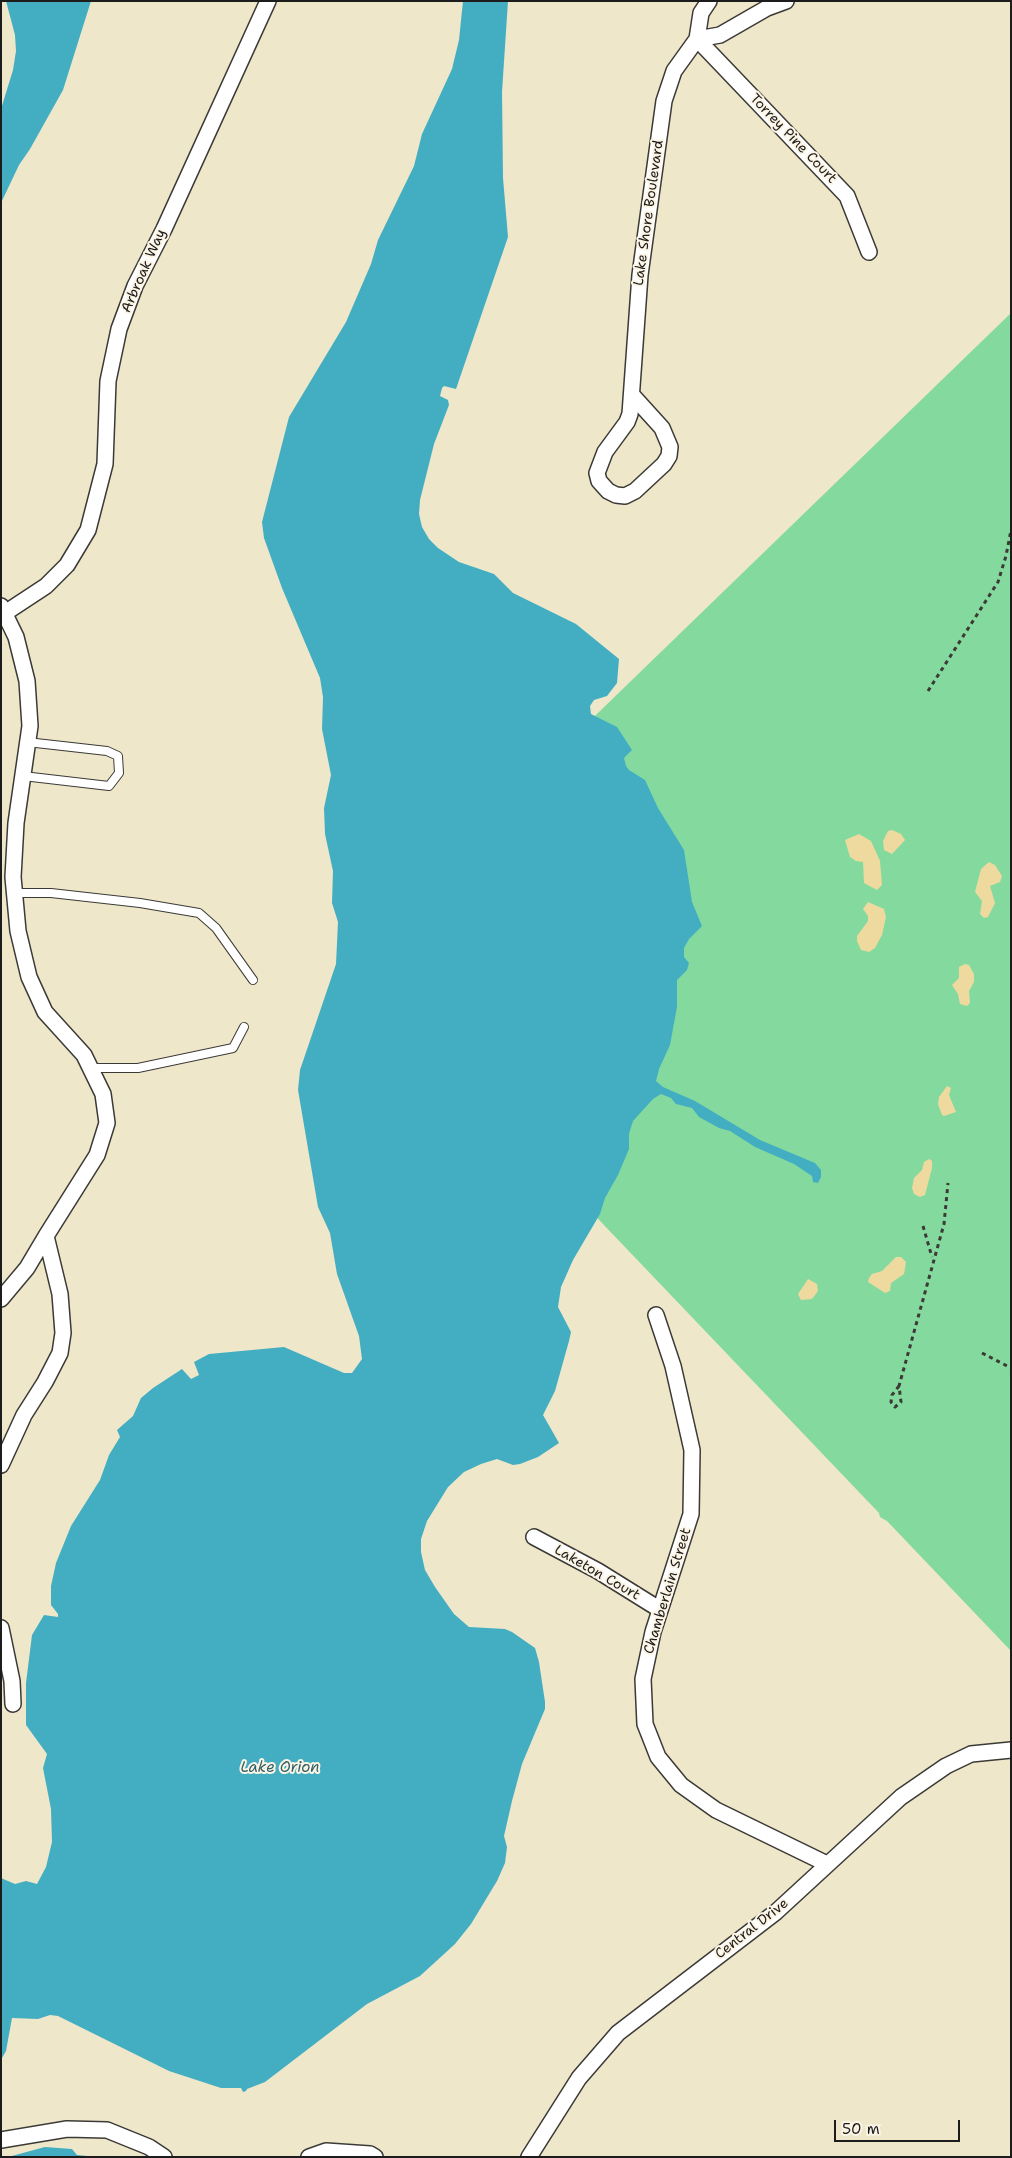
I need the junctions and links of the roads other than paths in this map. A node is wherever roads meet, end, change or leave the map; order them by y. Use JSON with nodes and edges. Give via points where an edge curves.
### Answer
{"nodes":[{"id":1,"x":268,"y":1,"type":"edge"},
{"id":2,"x":709,"y":1,"type":"edge"},
{"id":3,"x":786,"y":1,"type":"edge"},
{"id":4,"x":697,"y":39,"type":"junction"},
{"id":5,"x":869,"y":252,"type":"dead end"},
{"id":6,"x":633,"y":396,"type":"junction"},
{"id":7,"x":3,"y":609,"type":"edge"},
{"id":8,"x":27,"y":742,"type":"junction"},
{"id":9,"x":23,"y":776,"type":"junction"},
{"id":10,"x":14,"y":893,"type":"junction"},
{"id":11,"x":254,"y":980,"type":"dead end"},
{"id":12,"x":244,"y":1027,"type":"dead end"},
{"id":13,"x":90,"y":1068,"type":"junction"},
{"id":14,"x":46,"y":1236,"type":"junction"},
{"id":15,"x":1,"y":1299,"type":"edge"},
{"id":16,"x":656,"y":1315,"type":"dead end"},
{"id":17,"x":1,"y":1465,"type":"edge"},
{"id":18,"x":534,"y":1537,"type":"dead end"},
{"id":19,"x":659,"y":1610,"type":"junction"},
{"id":20,"x":1,"y":1628,"type":"edge"},
{"id":21,"x":13,"y":1704,"type":"dead end"},
{"id":22,"x":1011,"y":1750,"type":"edge"},
{"id":23,"x":827,"y":1864,"type":"junction"},
{"id":24,"x":1,"y":2140,"type":"edge"},
{"id":25,"x":164,"y":2157,"type":"edge"},
{"id":26,"x":309,"y":2157,"type":"edge"},
{"id":27,"x":375,"y":2157,"type":"edge"},
{"id":28,"x":529,"y":2157,"type":"edge"}],
"edges":[{"from":1,"to":7,"type":"street","name":"Arbroak Way","via":[[135,286],[119,329],[108,381],[105,464],[88,530],[67,565],[46,586]]},
{"from":2,"to":4,"type":"street","name":"Lake Shore Boulevard","via":[[701,13]]},
{"from":3,"to":4,"type":"street","via":[[720,35]]},
{"from":4,"to":5,"type":"street","name":"Torrey Pine Court","via":[[847,196]]},
{"from":4,"to":6,"type":"street","name":"Lake Shore Boulevard","via":[[674,71],[664,101],[640,275]]},
{"from":6,"to":6,"type":"street","name":"Lake Shore Boulevard","via":[[627,422],[605,452],[597,473],[608,491],[616,495],[625,496],[635,491],[670,456],[662,428]]},
{"from":7,"to":8,"type":"street","via":[[16,637],[27,681],[30,726]]},
{"from":8,"to":9,"type":"street"},
{"from":8,"to":9,"type":"lane","via":[[107,751],[118,756],[119,773],[108,786]]},
{"from":9,"to":10,"type":"street","via":[[16,823]]},
{"from":10,"to":11,"type":"lane","via":[[51,893],[199,913],[216,928]]},
{"from":10,"to":13,"type":"street","via":[[18,931],[29,977],[45,1012],[84,1055]]},
{"from":12,"to":13,"type":"lane","via":[[233,1048],[138,1068]]},
{"from":13,"to":14,"type":"street","via":[[103,1094],[107,1123],[97,1154]]},
{"from":14,"to":15,"type":"street","via":[[27,1268]]},
{"from":14,"to":17,"type":"street","via":[[60,1294],[63,1333],[60,1353],[24,1415]]},
{"from":16,"to":19,"type":"street","name":"Chamberlain Street","via":[[673,1366],[692,1450],[691,1514]]},
{"from":18,"to":19,"type":"street","name":"Laketon Court","via":[[598,1571]]},
{"from":19,"to":23,"type":"street","name":"Chamberlain Street","via":[[643,1679],[645,1724],[658,1757],[681,1785],[716,1810]]},
{"from":20,"to":21,"type":"street","via":[[12,1681]]},
{"from":22,"to":23,"type":"street","name":"Central Drive","via":[[972,1754],[946,1766],[901,1796]]},
{"from":23,"to":28,"type":"street","name":"Central Drive","via":[[776,1912],[618,2033],[578,2078]]},
{"from":24,"to":25,"type":"street","via":[[66,2129],[107,2130],[149,2147]]},
{"from":26,"to":27,"type":"street","via":[[326,2151]]}]}
